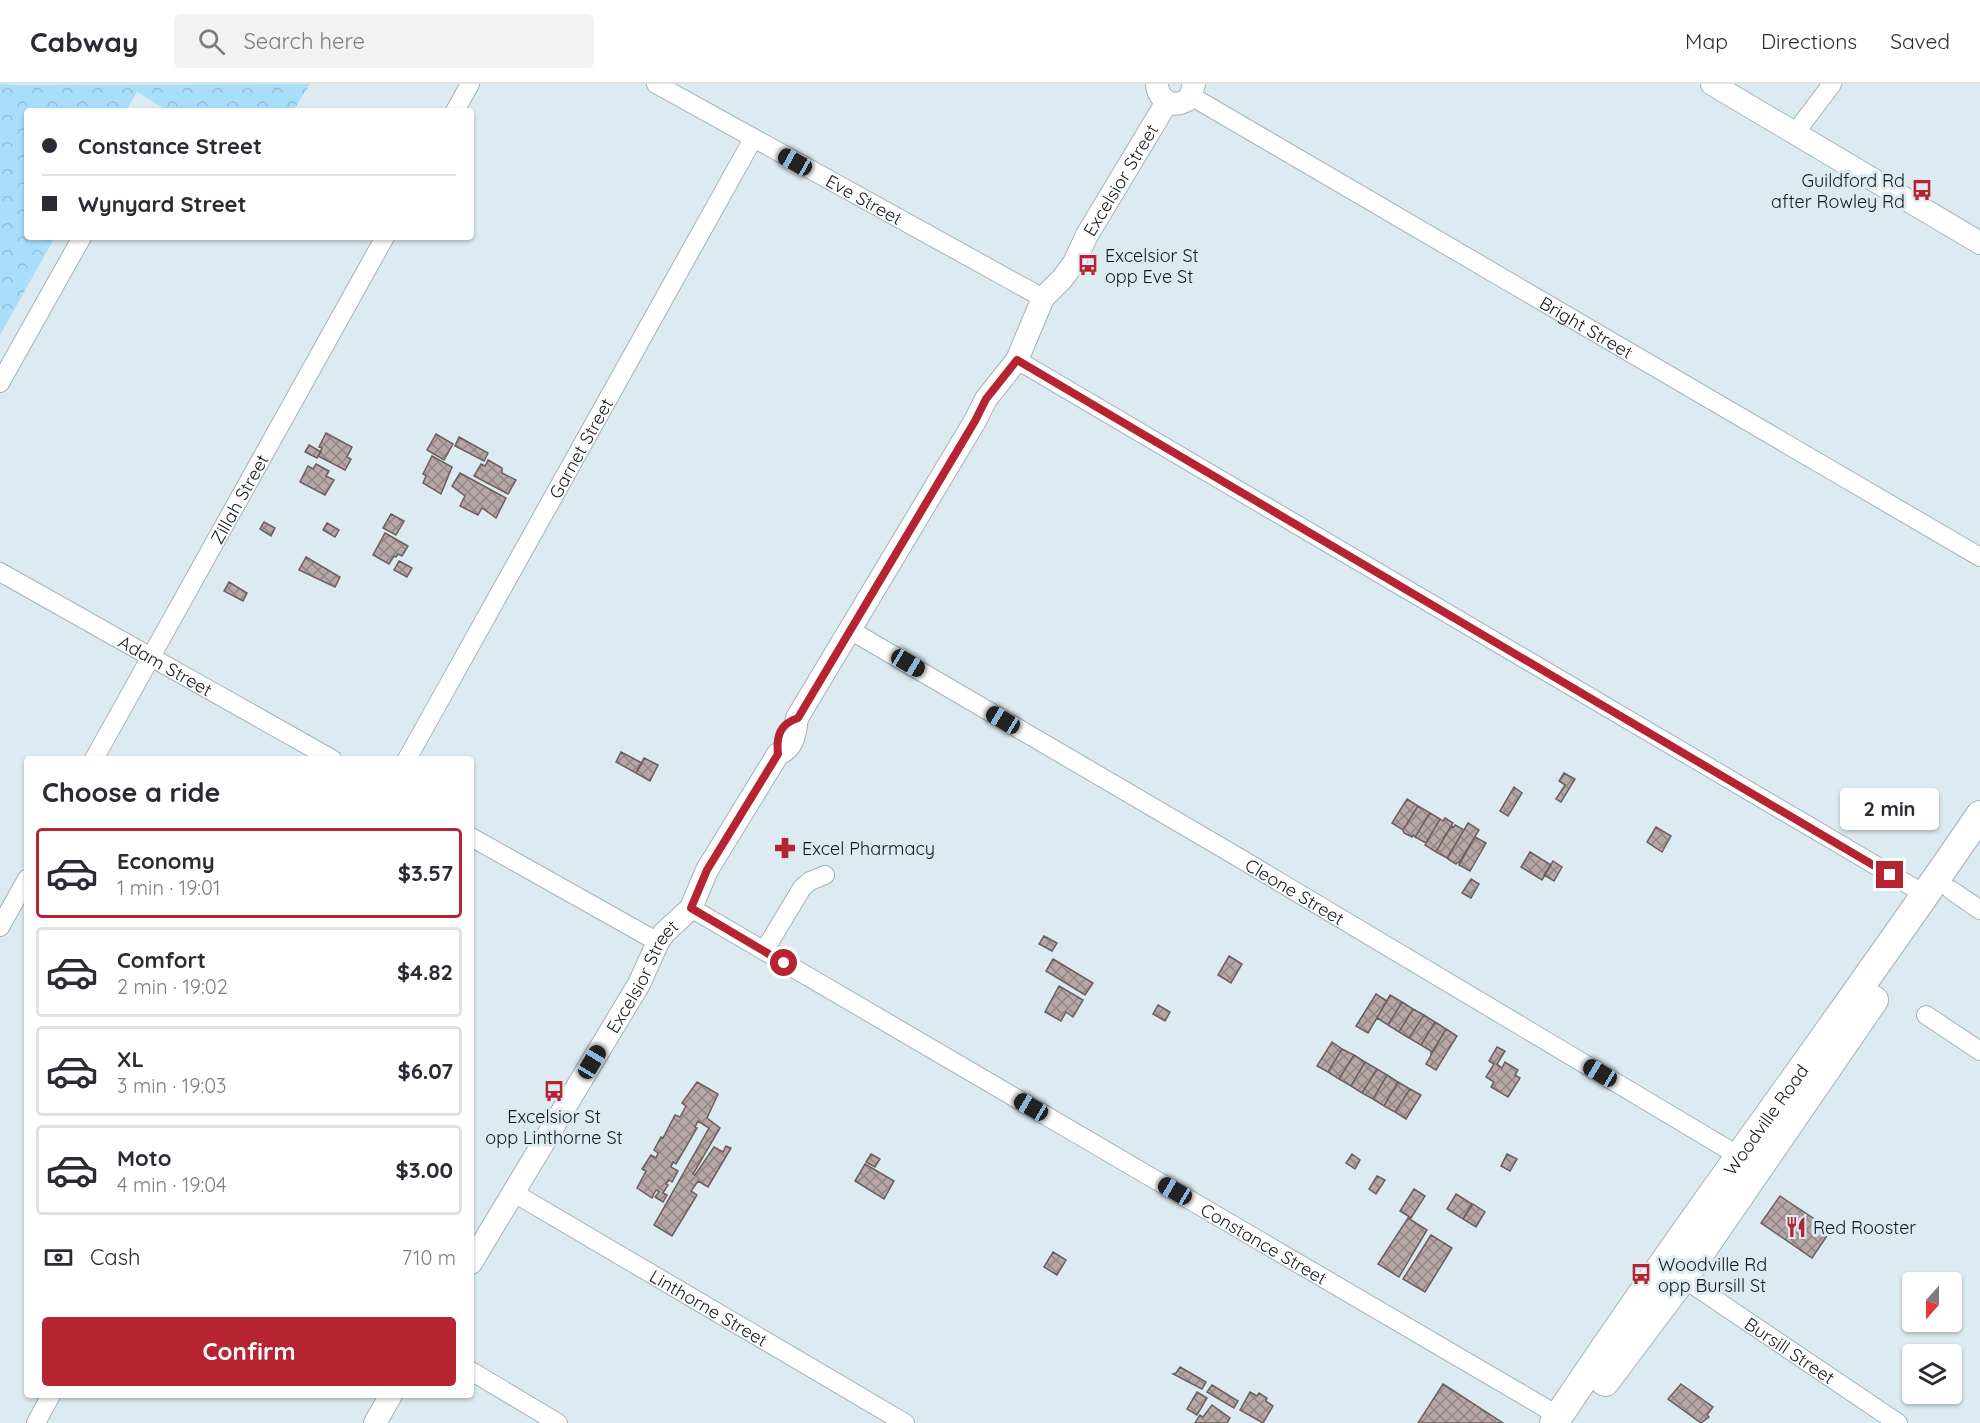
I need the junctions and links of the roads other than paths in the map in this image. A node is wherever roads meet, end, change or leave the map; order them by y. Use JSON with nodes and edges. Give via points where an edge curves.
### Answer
{"nodes":[{"id":1,"x":470,"y":84,"type":"edge"},
{"id":2,"x":656,"y":84,"type":"edge"},
{"id":3,"x":1712,"y":84,"type":"edge"},
{"id":4,"x":1832,"y":84,"type":"edge"},
{"id":5,"x":1192,"y":90,"type":"edge"},
{"id":6,"x":1162,"y":93,"type":"edge"},
{"id":7,"x":457,"y":108,"type":"edge"},
{"id":8,"x":1795,"y":133,"type":"junction"},
{"id":9,"x":753,"y":139,"type":"junction"},
{"id":10,"x":80,"y":240,"type":"edge"},
{"id":11,"x":383,"y":240,"type":"edge"},
{"id":12,"x":1980,"y":243,"type":"edge"},
{"id":13,"x":1043,"y":298,"type":"junction"},
{"id":14,"x":1017,"y":360,"type":"junction"},
{"id":15,"x":0,"y":383,"type":"edge"},
{"id":16,"x":1980,"y":557,"type":"edge"},
{"id":17,"x":0,"y":572,"type":"edge"},
{"id":18,"x":850,"y":630,"type":"junction"},
{"id":19,"x":151,"y":657,"type":"junction"},
{"id":20,"x":96,"y":756,"type":"edge"},
{"id":21,"x":327,"y":756,"type":"edge"},
{"id":22,"x":409,"y":756,"type":"edge"},
{"id":23,"x":1980,"y":815,"type":"edge"},
{"id":24,"x":474,"y":839,"type":"edge"},
{"id":25,"x":1980,"y":848,"type":"edge"},
{"id":26,"x":825,"y":875,"type":"dead end"},
{"id":27,"x":24,"y":884,"type":"edge"},
{"id":28,"x":1938,"y":893,"type":"junction"},
{"id":29,"x":691,"y":908,"type":"junction"},
{"id":30,"x":1980,"y":910,"type":"edge"},
{"id":31,"x":0,"y":927,"type":"edge"},
{"id":32,"x":658,"y":942,"type":"junction"},
{"id":33,"x":764,"y":951,"type":"junction"},
{"id":34,"x":1926,"y":1015,"type":"dead end"},
{"id":35,"x":1980,"y":1051,"type":"edge"},
{"id":36,"x":1739,"y":1156,"type":"junction"},
{"id":37,"x":514,"y":1193,"type":"junction"},
{"id":38,"x":474,"y":1258,"type":"edge"},
{"id":39,"x":1683,"y":1278,"type":"junction"},
{"id":40,"x":474,"y":1373,"type":"edge"},
{"id":41,"x":49,"y":1398,"type":"edge"},
{"id":42,"x":389,"y":1398,"type":"edge"},
{"id":43,"x":1563,"y":1421,"type":"edge"},
{"id":44,"x":36,"y":1423,"type":"edge"},
{"id":45,"x":375,"y":1423,"type":"edge"},
{"id":46,"x":558,"y":1423,"type":"edge"},
{"id":47,"x":905,"y":1423,"type":"edge"},
{"id":48,"x":1898,"y":1423,"type":"edge"}],
"edges":[{"from":1,"to":7,"type":"street"},
{"from":2,"to":9,"type":"street","name":"Eve Street"},
{"from":3,"to":8,"type":"street"},
{"from":4,"to":8,"type":"street"},
{"from":5,"to":6,"type":"street","via":[[1180,104]]},
{"from":5,"to":16,"type":"street","name":"Bright Street"},
{"from":6,"to":13,"type":"street","name":"Excelsior Street","via":[[1074,263]]},
{"from":8,"to":12,"type":"street"},
{"from":9,"to":13,"type":"street","name":"Eve Street"},
{"from":9,"to":22,"type":"street","name":"Garnet Street"},
{"from":10,"to":15,"type":"street"},
{"from":11,"to":19,"type":"street","name":"Zillah Street"},
{"from":13,"to":14,"type":"street","name":"Excelsior Street"},
{"from":14,"to":18,"type":"street","name":"Excelsior Street","via":[[986,399]]},
{"from":14,"to":28,"type":"street"},
{"from":17,"to":19,"type":"street","name":"Adam Street"},
{"from":18,"to":29,"type":"street","name":"Excelsior Street","via":[[798,718],[788,748],[778,754],[707,870]]},
{"from":18,"to":36,"type":"street","name":"Cleone Street"},
{"from":19,"to":20,"type":"street","name":"Zillah Street"},
{"from":19,"to":21,"type":"street","name":"Adam Street"},
{"from":23,"to":28,"type":"main road","name":"Woodville Road"},
{"from":24,"to":32,"type":"street"},
{"from":25,"to":28,"type":"main road","name":"Woodville Road"},
{"from":26,"to":33,"type":"street","via":[[802,888]]},
{"from":27,"to":31,"type":"street"},
{"from":28,"to":30,"type":"street"},
{"from":28,"to":36,"type":"main road","name":"Woodville Road"},
{"from":28,"to":39,"type":"main road","name":"Woodville Road"},
{"from":29,"to":32,"type":"street","name":"Excelsior Street"},
{"from":29,"to":33,"type":"street","name":"Constance Street"},
{"from":32,"to":37,"type":"street","name":"Excelsior Street","via":[[639,984]]},
{"from":33,"to":43,"type":"street","name":"Constance Street"},
{"from":34,"to":35,"type":"street"},
{"from":36,"to":43,"type":"main road","name":"Woodville Road"},
{"from":37,"to":38,"type":"street","name":"Excelsior Street"},
{"from":37,"to":47,"type":"street","name":"Linthorne Street"},
{"from":39,"to":43,"type":"main road","name":"Woodville Road"},
{"from":39,"to":48,"type":"street","name":"Bursill Street"},
{"from":40,"to":46,"type":"street"},
{"from":41,"to":44,"type":"street"},
{"from":42,"to":45,"type":"street"}]}
